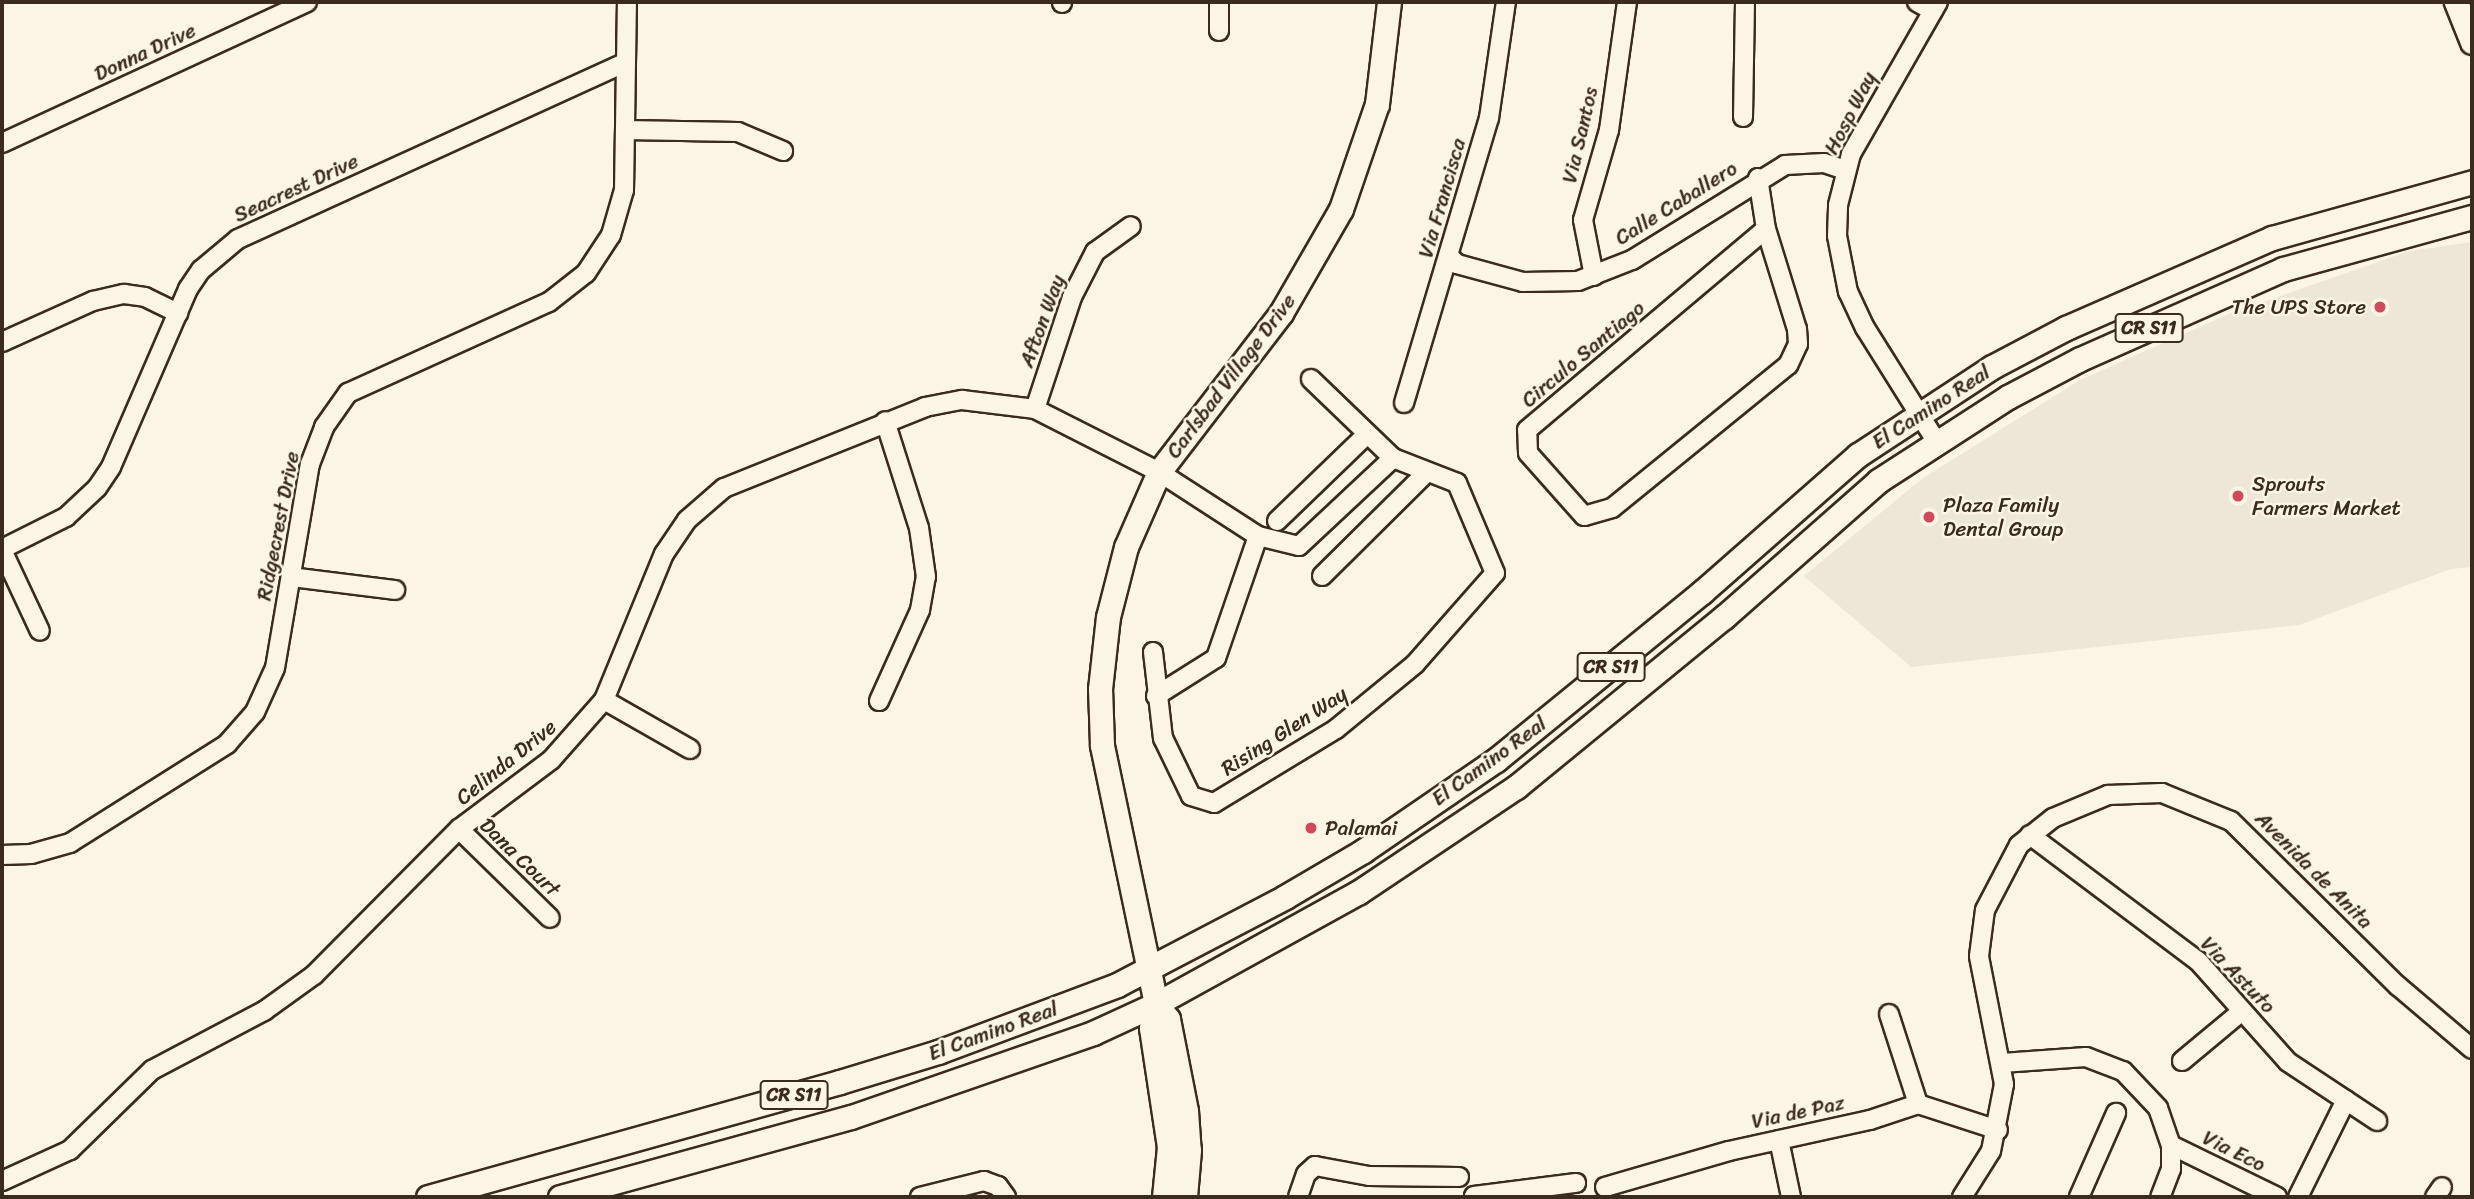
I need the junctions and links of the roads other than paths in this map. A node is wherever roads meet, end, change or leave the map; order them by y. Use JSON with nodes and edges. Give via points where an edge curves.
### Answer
{"nodes":[{"id":1,"x":307,"y":2,"type":"edge"},
{"id":2,"x":627,"y":2,"type":"edge"},
{"id":3,"x":1219,"y":2,"type":"edge"},
{"id":4,"x":1389,"y":2,"type":"edge"},
{"id":5,"x":1506,"y":2,"type":"edge"},
{"id":6,"x":1627,"y":2,"type":"edge"},
{"id":7,"x":1745,"y":2,"type":"edge"},
{"id":8,"x":2456,"y":2,"type":"edge"},
{"id":9,"x":1929,"y":5,"type":"edge"},
{"id":10,"x":1219,"y":31,"type":"dead end"},
{"id":11,"x":2472,"y":42,"type":"edge"},
{"id":12,"x":626,"y":62,"type":"junction"},
{"id":13,"x":1743,"y":117,"type":"dead end"},
{"id":14,"x":625,"y":130,"type":"junction"},
{"id":15,"x":2,"y":143,"type":"edge"},
{"id":16,"x":783,"y":151,"type":"dead end"},
{"id":17,"x":1846,"y":170,"type":"junction"},
{"id":18,"x":1758,"y":178,"type":"junction"},
{"id":19,"x":2472,"y":182,"type":"edge"},
{"id":20,"x":2472,"y":217,"type":"edge"},
{"id":21,"x":1131,"y":226,"type":"dead end"},
{"id":22,"x":1766,"y":229,"type":"junction"},
{"id":23,"x":1450,"y":257,"type":"junction"},
{"id":24,"x":1594,"y":276,"type":"junction"},
{"id":25,"x":178,"y":313,"type":"junction"},
{"id":26,"x":2,"y":342,"type":"edge"},
{"id":27,"x":1311,"y":379,"type":"dead end"},
{"id":28,"x":1404,"y":403,"type":"dead end"},
{"id":29,"x":1035,"y":408,"type":"junction"},
{"id":30,"x":1918,"y":412,"type":"junction"},
{"id":31,"x":885,"y":421,"type":"junction"},
{"id":32,"x":1367,"y":434,"type":"junction"},
{"id":33,"x":1936,"y":441,"type":"junction"},
{"id":34,"x":1393,"y":458,"type":"junction"},
{"id":35,"x":1159,"y":472,"type":"junction"},
{"id":36,"x":1427,"y":472,"type":"junction"},
{"id":37,"x":1277,"y":521,"type":"dead end"},
{"id":38,"x":1258,"y":536,"type":"junction"},
{"id":39,"x":2,"y":550,"type":"edge"},
{"id":40,"x":1322,"y":576,"type":"dead end"},
{"id":41,"x":290,"y":577,"type":"junction"},
{"id":42,"x":395,"y":590,"type":"dead end"},
{"id":43,"x":40,"y":631,"type":"dead end"},
{"id":44,"x":1153,"y":652,"type":"dead end"},
{"id":45,"x":1156,"y":696,"type":"junction"},
{"id":46,"x":604,"y":700,"type":"junction"},
{"id":47,"x":879,"y":701,"type":"dead end"},
{"id":48,"x":690,"y":749,"type":"dead end"},
{"id":49,"x":459,"y":829,"type":"junction"},
{"id":50,"x":2030,"y":835,"type":"junction"},
{"id":51,"x":2,"y":855,"type":"edge"},
{"id":52,"x":550,"y":918,"type":"dead end"},
{"id":53,"x":1150,"y":967,"type":"junction"},
{"id":54,"x":1156,"y":1004,"type":"junction"},
{"id":55,"x":2242,"y":1011,"type":"junction"},
{"id":56,"x":1889,"y":1014,"type":"dead end"},
{"id":57,"x":2472,"y":1049,"type":"edge"},
{"id":58,"x":2182,"y":1061,"type":"dead end"},
{"id":59,"x":2002,"y":1063,"type":"junction"},
{"id":60,"x":2346,"y":1100,"type":"junction"},
{"id":61,"x":1917,"y":1104,"type":"junction"},
{"id":62,"x":2116,"y":1113,"type":"dead end"},
{"id":63,"x":2377,"y":1121,"type":"dead end"},
{"id":64,"x":1998,"y":1130,"type":"junction"},
{"id":65,"x":1779,"y":1140,"type":"junction"},
{"id":66,"x":2171,"y":1145,"type":"junction"},
{"id":67,"x":1459,"y":1177,"type":"dead end"},
{"id":68,"x":2,"y":1181,"type":"edge"},
{"id":69,"x":1576,"y":1183,"type":"dead end"},
{"id":70,"x":1605,"y":1187,"type":"dead end"},
{"id":71,"x":1529,"y":1193,"type":"edge"},
{"id":72,"x":1474,"y":1196,"type":"edge"},
{"id":73,"x":428,"y":1197,"type":"edge"},
{"id":74,"x":560,"y":1197,"type":"edge"},
{"id":75,"x":920,"y":1197,"type":"edge"},
{"id":76,"x":1006,"y":1197,"type":"edge"},
{"id":77,"x":1164,"y":1197,"type":"edge"},
{"id":78,"x":1185,"y":1197,"type":"edge"},
{"id":79,"x":1298,"y":1197,"type":"edge"},
{"id":80,"x":1791,"y":1197,"type":"edge"},
{"id":81,"x":1962,"y":1197,"type":"edge"},
{"id":82,"x":2079,"y":1197,"type":"edge"},
{"id":83,"x":2160,"y":1197,"type":"edge"},
{"id":84,"x":2277,"y":1197,"type":"edge"},
{"id":85,"x":2298,"y":1197,"type":"edge"}],
"edges":[{"from":1,"to":15,"type":"street","name":"Donna Drive"},
{"from":2,"to":12,"type":"street","name":"Ridgecrest Drive"},
{"from":3,"to":10,"type":"street"},
{"from":4,"to":35,"type":"main road","name":"Carlsbad Village Drive","via":[[1377,104],[1341,209],[1288,303]]},
{"from":5,"to":23,"type":"street","name":"Via Francisca","via":[[1489,118]]},
{"from":6,"to":24,"type":"street","name":"Via Santos","via":[[1609,130],[1583,219]]},
{"from":7,"to":13,"type":"street"},
{"from":8,"to":11,"type":"main road"},
{"from":9,"to":17,"type":"street","name":"Hosp Way"},
{"from":12,"to":14,"type":"street","name":"Ridgecrest Drive"},
{"from":12,"to":25,"type":"street","name":"Seacrest Drive","via":[[238,239],[201,270]]},
{"from":14,"to":16,"type":"street","via":[[738,132]]},
{"from":14,"to":41,"type":"street","name":"Ridgecrest Drive","via":[[619,215],[586,273],[549,302],[348,393],[324,427],[310,464]]},
{"from":17,"to":18,"type":"street","name":"Calle Caballero","via":[[1824,163],[1785,165]]},
{"from":17,"to":30,"type":"street","name":"Hosp Way","via":[[1837,236],[1848,292],[1864,328]]},
{"from":18,"to":22,"type":"street"},
{"from":18,"to":24,"type":"street","name":"Calle Caballero","via":[[1632,260]]},
{"from":19,"to":30,"type":"main road","name":"El Camino Real","number":"CR S11","via":[[2272,238],[2066,328]]},
{"from":20,"to":33,"type":"main road","name":"El Camino Real","number":"CR S11","via":[[2284,269],[2080,359]]},
{"from":21,"to":29,"type":"street","name":"Afton Way","via":[[1095,252],[1072,297]]},
{"from":22,"to":22,"type":"street","name":"Circulo Santiago","via":[[1527,430],[1528,453],[1584,516],[1612,508],[1788,365],[1798,344],[1797,329]]},
{"from":23,"to":24,"type":"street","name":"Calle Caballero","via":[[1457,264],[1523,282]]},
{"from":23,"to":28,"type":"street","name":"Via Francisca"},
{"from":25,"to":26,"type":"street","via":[[145,297],[124,294],[93,301]]},
{"from":25,"to":39,"type":"street","name":"Seacrest Drive","via":[[111,467],[97,488],[66,517]]},
{"from":27,"to":32,"type":"street","name":"Rising Glen Way"},
{"from":29,"to":31,"type":"street","name":"Celinda Drive","via":[[962,400]]},
{"from":29,"to":35,"type":"street","name":"Celinda Drive"},
{"from":30,"to":33,"type":"street","name":"Hosp Way"},
{"from":30,"to":53,"type":"main road","name":"El Camino Real","number":"CR S11","via":[[1858,454],[1702,592],[1496,760],[1352,858]]},
{"from":31,"to":46,"type":"street","name":"Celinda Drive","via":[[724,488],[687,520],[664,554]]},
{"from":31,"to":47,"type":"street","via":[[919,528],[926,577],[920,610]]},
{"from":32,"to":34,"type":"street","name":"Rising Glen Way"},
{"from":32,"to":37,"type":"street"},
{"from":33,"to":54,"type":"main road","name":"El Camino Real","number":"CR S11","via":[[1878,481],[1724,617],[1516,787],[1348,899]]},
{"from":34,"to":36,"type":"street","name":"Rising Glen Way"},
{"from":34,"to":38,"type":"street","via":[[1299,546]]},
{"from":35,"to":38,"type":"street"},
{"from":35,"to":53,"type":"main road","name":"Carlsbad Village Drive","via":[[1116,578],[1100,689],[1111,795]]},
{"from":36,"to":40,"type":"street"},
{"from":36,"to":45,"type":"street","name":"Rising Glen Way","via":[[1457,483],[1495,573],[1415,664],[1336,729],[1214,803],[1191,796],[1163,738]]},
{"from":38,"to":45,"type":"street","via":[[1216,658]]},
{"from":39,"to":43,"type":"street"},
{"from":41,"to":42,"type":"street"},
{"from":41,"to":51,"type":"street","name":"Ridgecrest Drive","via":[[275,668],[255,712],[227,744],[70,843],[31,855]]},
{"from":44,"to":45,"type":"street","name":"Rising Glen Way"},
{"from":46,"to":48,"type":"street"},
{"from":46,"to":49,"type":"street","name":"Celinda Drive","via":[[551,760]]},
{"from":49,"to":52,"type":"street","name":"Dana Court"},
{"from":49,"to":68,"type":"street","name":"Celinda Drive","via":[[314,975],[264,1011],[152,1070],[70,1150]]},
{"from":50,"to":55,"type":"street","name":"Via Astuto","via":[[2198,961]]},
{"from":50,"to":57,"type":"street","name":"Avenida de Anita","via":[[2053,818],[2108,794],[2162,793],[2209,808],[2244,832],[2398,986]]},
{"from":50,"to":59,"type":"street","name":"Avenida de Anita","via":[[1997,880],[1985,910],[1979,956],[1985,1002]]},
{"from":53,"to":54,"type":"main road","name":"Carlsbad Village Drive"},
{"from":53,"to":73,"type":"main road","name":"El Camino Real","number":"CR S11","via":[[1116,985],[938,1052]]},
{"from":54,"to":74,"type":"main road","name":"El Camino Real","number":"CR S11","via":[[1093,1033],[851,1117]]},
{"from":54,"to":77,"type":"main road","name":"Carlsbad Village Drive","via":[[1151,1028],[1169,1147]]},
{"from":54,"to":78,"type":"main road","name":"Carlsbad Village Drive","via":[[1168,1018],[1186,1111]]},
{"from":55,"to":58,"type":"street"},
{"from":55,"to":60,"type":"street","name":"Via Astuto","via":[[2288,1062]]},
{"from":56,"to":61,"type":"street"},
{"from":59,"to":64,"type":"street","name":"Avenida de Anita"},
{"from":59,"to":66,"type":"street","via":[[2086,1057],[2123,1071],[2158,1108]]},
{"from":60,"to":63,"type":"street","name":"Via Astuto"},
{"from":60,"to":85,"type":"street"},
{"from":61,"to":64,"type":"street"},
{"from":61,"to":65,"type":"street","name":"Via de Paz"},
{"from":62,"to":82,"type":"street"},
{"from":64,"to":81,"type":"street","name":"Avenida de Anita","via":[[1980,1172]]},
{"from":65,"to":70,"type":"street","name":"Via de Paz"},
{"from":65,"to":80,"type":"street"},
{"from":66,"to":83,"type":"street","via":[[2171,1168]]},
{"from":66,"to":84,"type":"street","name":"Via Eco"},
{"from":67,"to":79,"type":"street","via":[[1369,1176],[1315,1166],[1306,1174]]},
{"from":69,"to":71,"type":"street"},
{"from":71,"to":72,"type":"street"},
{"from":75,"to":76,"type":"street","via":[[984,1181],[998,1186]]}]}
